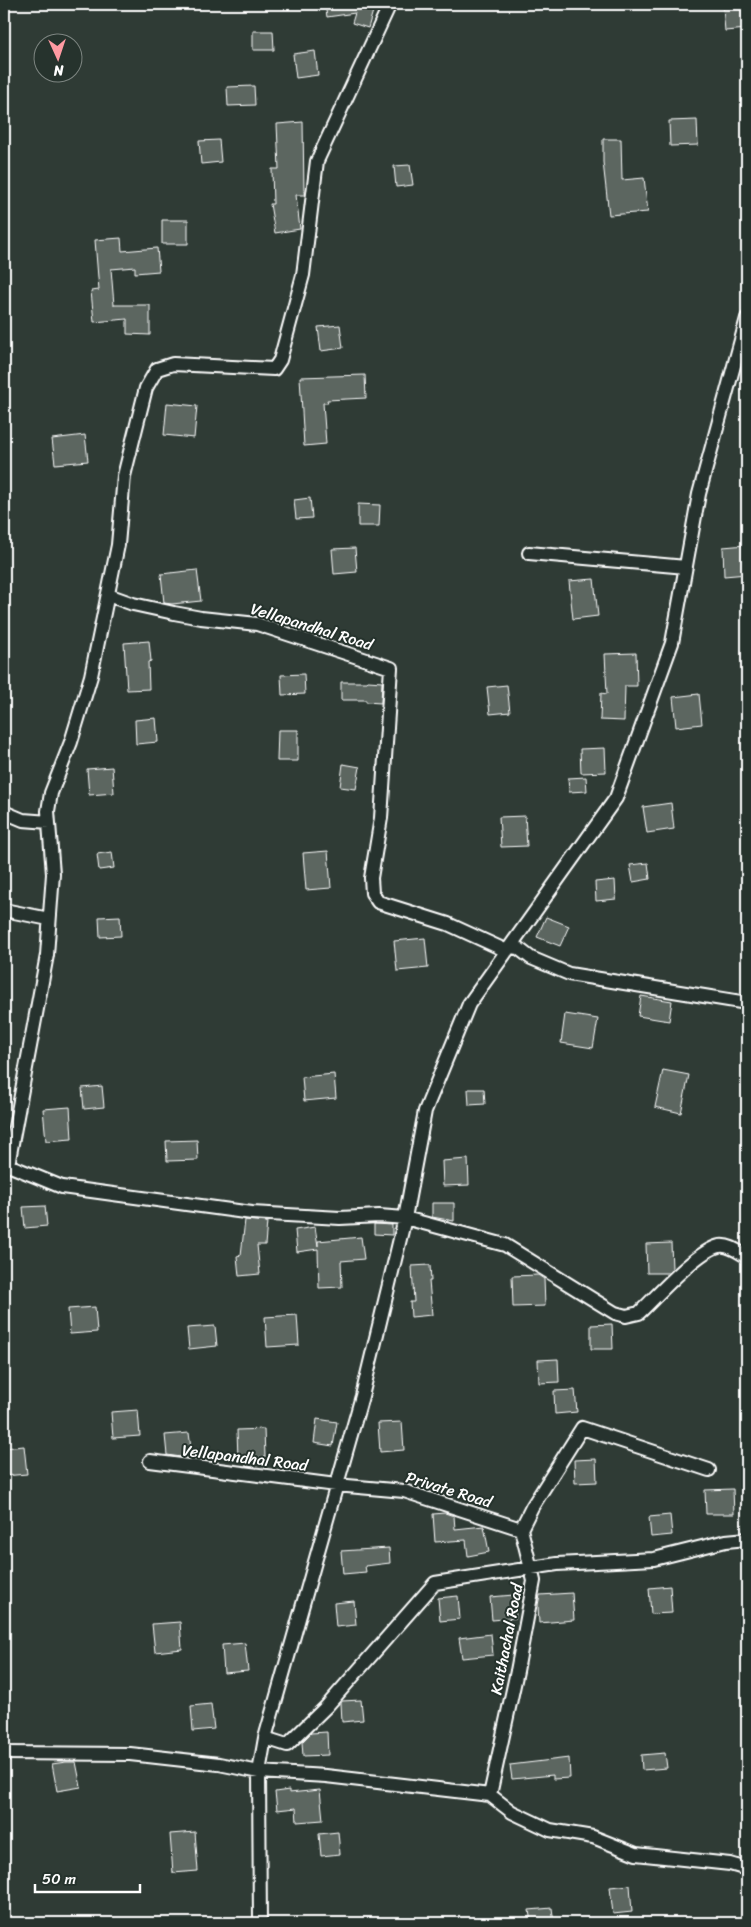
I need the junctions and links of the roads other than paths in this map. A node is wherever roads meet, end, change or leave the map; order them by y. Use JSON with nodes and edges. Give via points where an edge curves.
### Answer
{"nodes":[{"id":1,"x":390,"y":4,"type":"edge"},
{"id":2,"x":747,"y":318,"type":"edge"},
{"id":3,"x":741,"y":362,"type":"edge"},
{"id":4,"x":529,"y":553,"type":"dead end"},
{"id":5,"x":686,"y":567,"type":"junction"},
{"id":6,"x":108,"y":595,"type":"junction"},
{"id":7,"x":4,"y":812,"type":"edge"},
{"id":8,"x":49,"y":822,"type":"junction"},
{"id":9,"x":4,"y":910,"type":"edge"},
{"id":10,"x":49,"y":919,"type":"junction"},
{"id":11,"x":509,"y":949,"type":"junction"},
{"id":12,"x":747,"y":1003,"type":"edge"},
{"id":13,"x":6,"y":1165,"type":"edge"},
{"id":14,"x":405,"y":1218,"type":"junction"},
{"id":15,"x":747,"y":1257,"type":"edge"},
{"id":16,"x":150,"y":1461,"type":"dead end"},
{"id":17,"x":709,"y":1470,"type":"dead end"},
{"id":18,"x":336,"y":1485,"type":"junction"},
{"id":19,"x":521,"y":1529,"type":"junction"},
{"id":20,"x":747,"y":1539,"type":"edge"},
{"id":21,"x":531,"y":1568,"type":"junction"},
{"id":22,"x":265,"y":1738,"type":"junction"},
{"id":23,"x":4,"y":1753,"type":"edge"},
{"id":24,"x":259,"y":1772,"type":"junction"},
{"id":25,"x":490,"y":1795,"type":"junction"},
{"id":26,"x":747,"y":1869,"type":"edge"},
{"id":27,"x":260,"y":1923,"type":"edge"}],
"edges":[{"from":1,"to":6,"type":"street","via":[[316,161],[303,275],[280,360],[274,369],[173,364],[157,369],[146,388],[124,476],[118,545]]},
{"from":2,"to":3,"type":"street"},
{"from":3,"to":5,"type":"street","via":[[699,494]]},
{"from":4,"to":5,"type":"street"},
{"from":5,"to":11,"type":"street","via":[[672,643],[616,798]]},
{"from":6,"to":8,"type":"street","via":[[91,676],[51,793]]},
{"from":6,"to":11,"type":"street","name":"Vellapandhal Road","via":[[174,613],[258,624],[391,668],[381,818],[372,893],[378,902],[448,924]]},
{"from":7,"to":8,"type":"street","via":[[23,820]]},
{"from":8,"to":10,"type":"street","via":[[52,874]]},
{"from":9,"to":10,"type":"street"},
{"from":10,"to":13,"type":"street","via":[[47,955]]},
{"from":11,"to":12,"type":"street","via":[[518,948],[531,958],[569,974]]},
{"from":11,"to":14,"type":"street","via":[[470,1004],[425,1111]]},
{"from":13,"to":14,"type":"street","via":[[62,1187],[252,1213]]},
{"from":14,"to":15,"type":"street","via":[[505,1245],[579,1292],[626,1316],[640,1313],[705,1252],[721,1245]]},
{"from":14,"to":18,"type":"street","via":[[362,1396]]},
{"from":16,"to":18,"type":"street","name":"Vellapandhal Road"},
{"from":17,"to":19,"type":"street","via":[[582,1428]]},
{"from":18,"to":19,"type":"street","name":"Private Road","via":[[404,1491]]},
{"from":18,"to":22,"type":"street"},
{"from":19,"to":21,"type":"street","name":"Kaithachal Road"},
{"from":20,"to":21,"type":"street","via":[[654,1559]]},
{"from":21,"to":22,"type":"street","via":[[435,1583],[326,1707],[288,1745]]},
{"from":21,"to":25,"type":"street","name":"Kaithachal Road","via":[[534,1581]]},
{"from":22,"to":24,"type":"street"},
{"from":23,"to":24,"type":"street","via":[[130,1754]]},
{"from":24,"to":25,"type":"street","via":[[326,1776]]},
{"from":24,"to":27,"type":"street"},
{"from":25,"to":26,"type":"street","via":[[512,1812],[550,1830],[594,1837],[636,1854],[730,1864]]}]}
